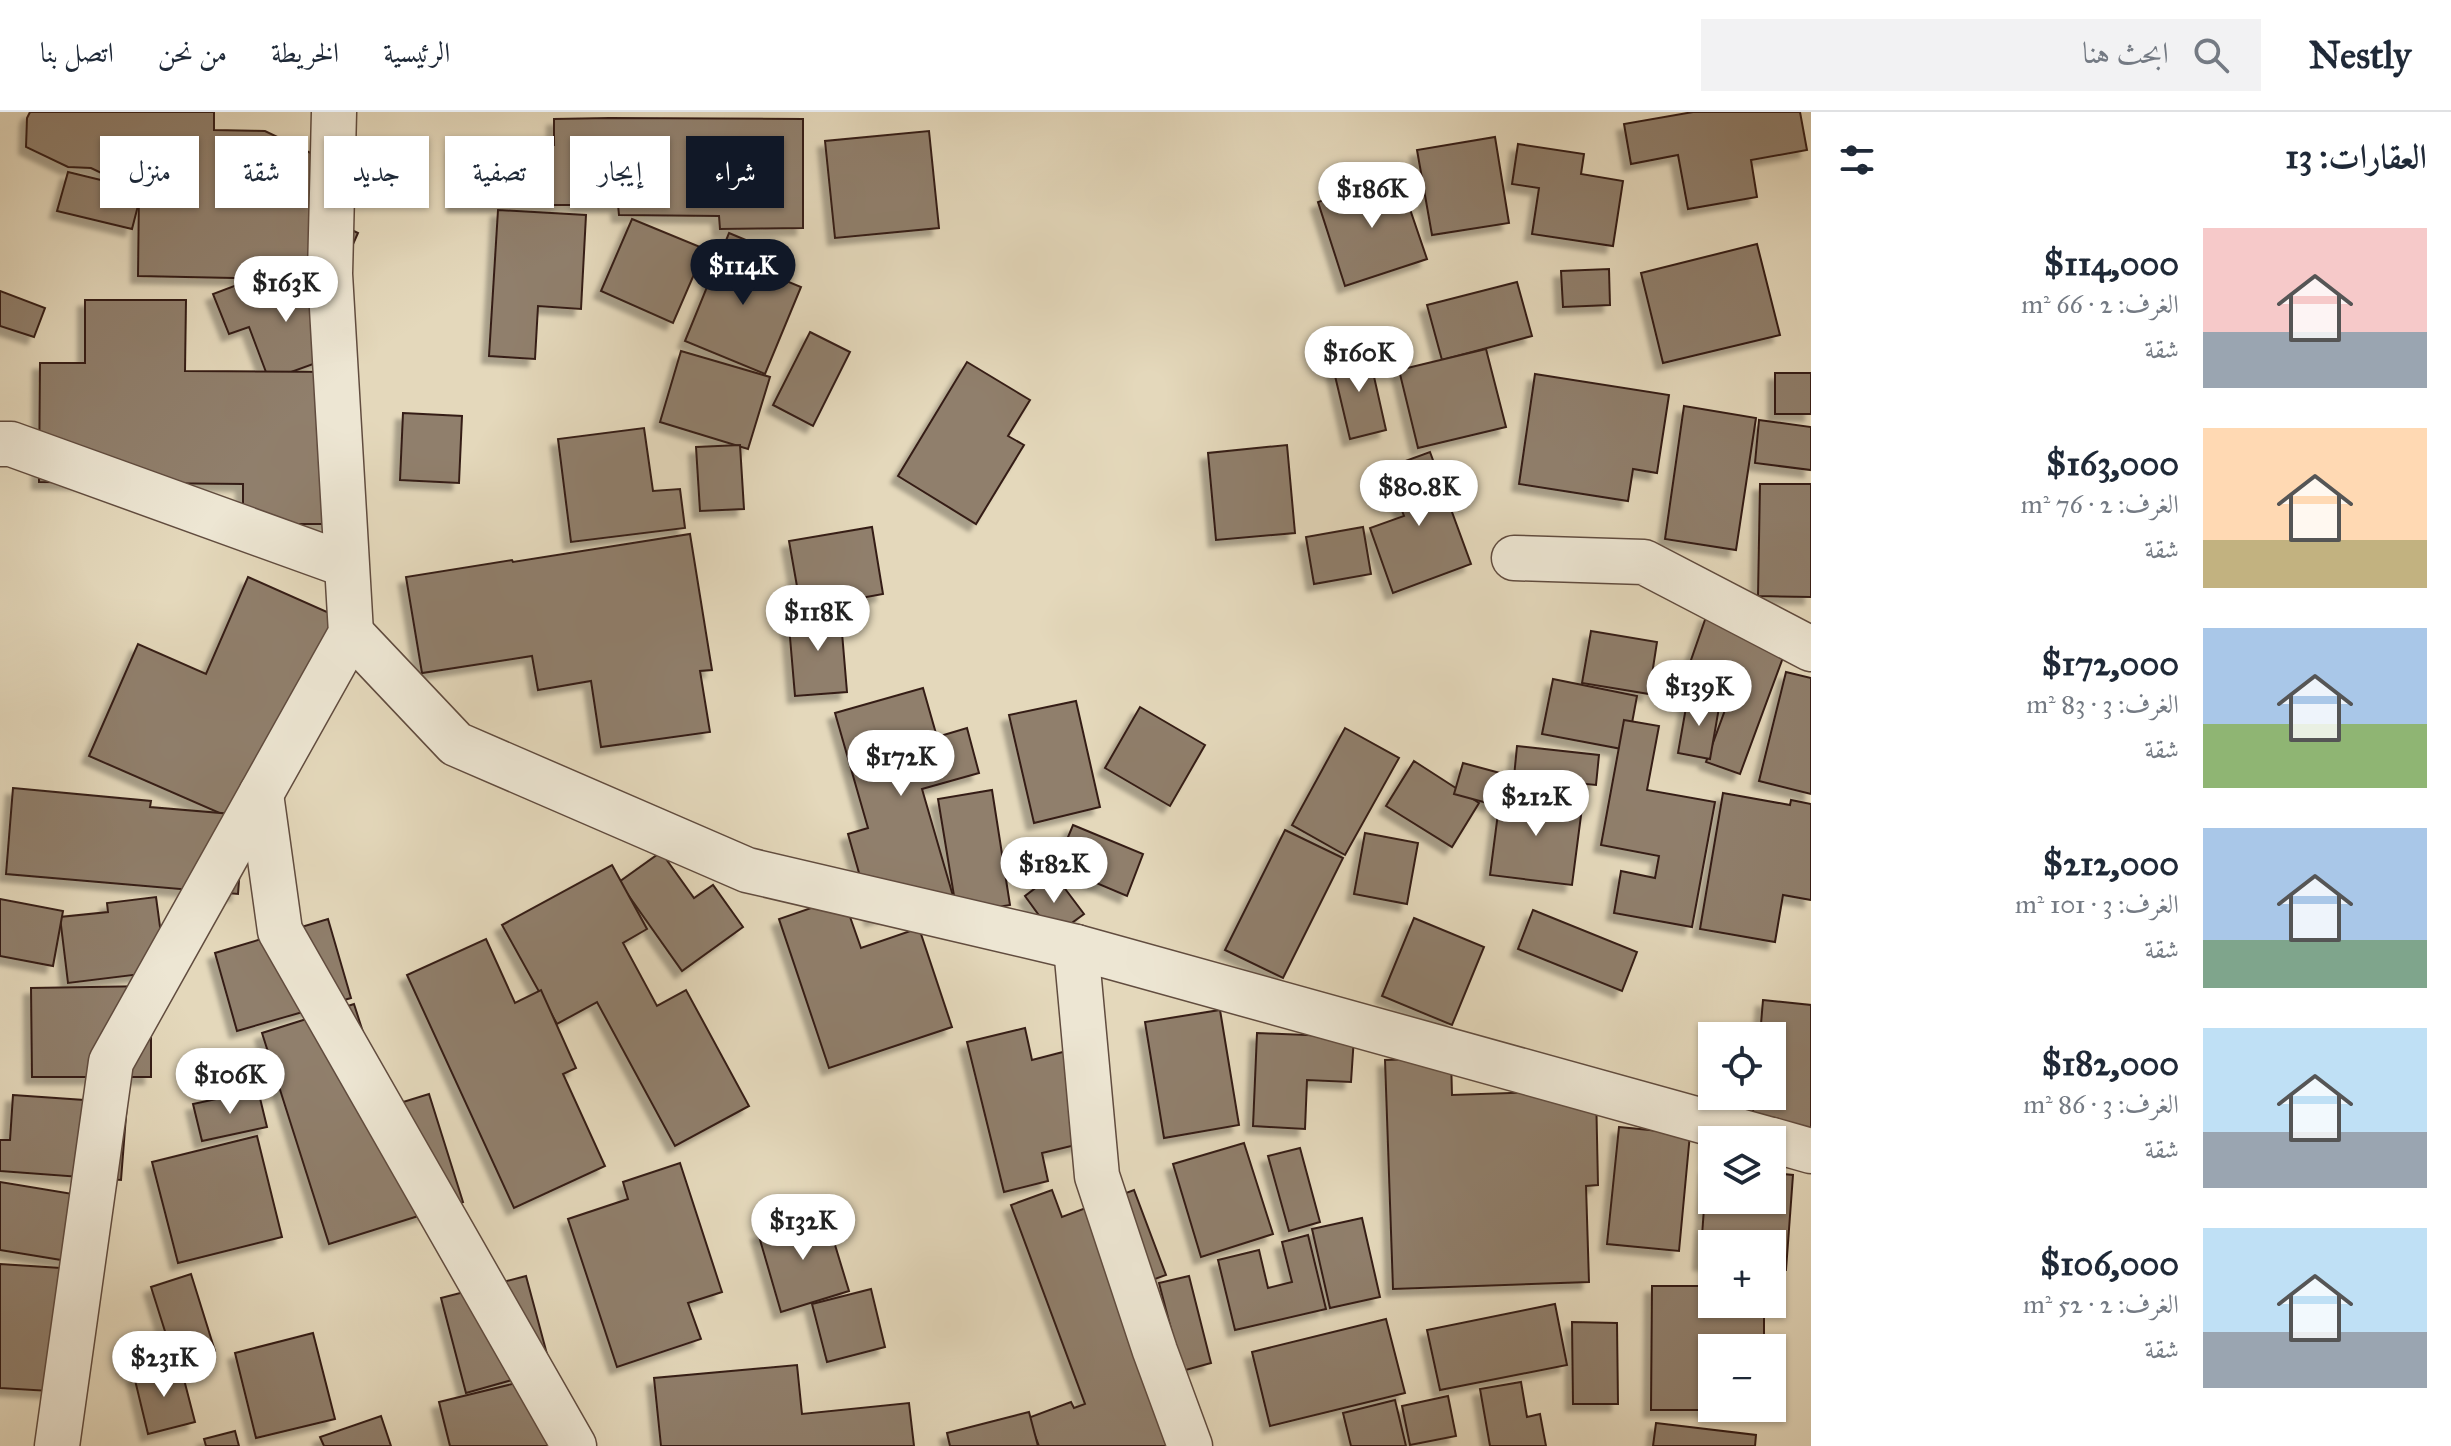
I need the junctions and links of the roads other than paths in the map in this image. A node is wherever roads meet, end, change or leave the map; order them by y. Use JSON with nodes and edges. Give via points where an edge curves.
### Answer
{"nodes":[{"id":1,"x":334,"y":112,"type":"edge"},
{"id":2,"x":0,"y":444,"type":"edge"},
{"id":3,"x":1514,"y":558,"type":"dead end"},
{"id":4,"x":346,"y":565,"type":"junction"},
{"id":5,"x":351,"y":633,"type":"junction"},
{"id":6,"x":1811,"y":649,"type":"edge"},
{"id":7,"x":261,"y":794,"type":"junction"},
{"id":8,"x":1076,"y":947,"type":"junction"},
{"id":9,"x":1722,"y":1126,"type":"edge"},
{"id":10,"x":1786,"y":1144,"type":"edge"},
{"id":11,"x":1811,"y":1151,"type":"edge"},
{"id":12,"x":57,"y":1446,"type":"edge"},
{"id":13,"x":574,"y":1446,"type":"edge"},
{"id":14,"x":1190,"y":1446,"type":"edge"}],
"edges":[{"from":1,"to":4,"type":"street","via":[[330,274]]},
{"from":2,"to":4,"type":"street"},
{"from":3,"to":6,"type":"street","via":[[1644,562]]},
{"from":4,"to":5,"type":"street"},
{"from":5,"to":7,"type":"street"},
{"from":5,"to":8,"type":"street","via":[[456,744],[718,858],[747,870]]},
{"from":7,"to":12,"type":"street","via":[[111,1062]]},
{"from":7,"to":13,"type":"street","via":[[280,931]]},
{"from":8,"to":9,"type":"street"},
{"from":8,"to":14,"type":"street","via":[[1097,1176]]},
{"from":10,"to":11,"type":"street"}]}
